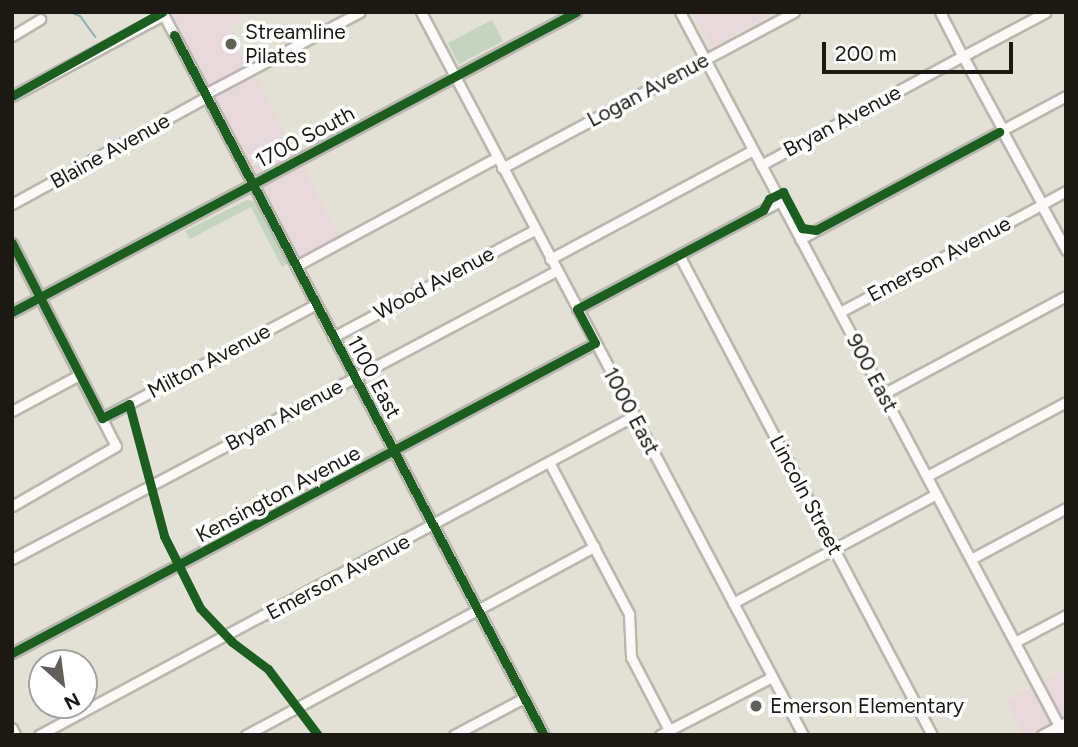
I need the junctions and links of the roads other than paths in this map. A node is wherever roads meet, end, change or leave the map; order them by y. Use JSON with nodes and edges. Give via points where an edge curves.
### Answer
{"nodes":[{"id":1,"x":360,"y":12,"type":"edge"},
{"id":2,"x":421,"y":12,"type":"edge"},
{"id":3,"x":576,"y":12,"type":"edge"},
{"id":4,"x":680,"y":12,"type":"edge"},
{"id":5,"x":794,"y":12,"type":"edge"},
{"id":6,"x":940,"y":12,"type":"edge"},
{"id":7,"x":1046,"y":12,"type":"edge"},
{"id":8,"x":163,"y":14,"type":"edge"},
{"id":9,"x":40,"y":19,"type":"dead end"},
{"id":10,"x":12,"y":36,"type":"edge"},
{"id":11,"x":963,"y":56,"type":"junction"},
{"id":12,"x":705,"y":60,"type":"junction"},
{"id":13,"x":454,"y":77,"type":"junction"},
{"id":14,"x":12,"y":96,"type":"edge"},
{"id":15,"x":206,"y":96,"type":"junction"},
{"id":16,"x":1066,"y":96,"type":"edge"},
{"id":17,"x":1003,"y":130,"type":"junction"},
{"id":18,"x":753,"y":150,"type":"junction"},
{"id":19,"x":496,"y":158,"type":"junction"},
{"id":20,"x":761,"y":165,"type":"junction"},
{"id":21,"x":502,"y":169,"type":"junction"},
{"id":22,"x":253,"y":185,"type":"junction"},
{"id":23,"x":1066,"y":191,"type":"edge"},
{"id":24,"x":780,"y":201,"type":"junction"},
{"id":25,"x":12,"y":204,"type":"edge"},
{"id":26,"x":1042,"y":204,"type":"junction"},
{"id":27,"x":534,"y":230,"type":"junction"},
{"id":28,"x":800,"y":239,"type":"junction"},
{"id":29,"x":12,"y":243,"type":"edge"},
{"id":30,"x":1066,"y":250,"type":"edge"},
{"id":31,"x":679,"y":255,"type":"junction"},
{"id":32,"x":550,"y":259,"type":"junction"},
{"id":33,"x":296,"y":266,"type":"junction"},
{"id":34,"x":556,"y":271,"type":"junction"},
{"id":35,"x":1066,"y":296,"type":"edge"},
{"id":36,"x":40,"y":298,"type":"junction"},
{"id":37,"x":316,"y":304,"type":"junction"},
{"id":38,"x":577,"y":309,"type":"junction"},
{"id":39,"x":12,"y":312,"type":"edge"},
{"id":40,"x":839,"y":312,"type":"junction"},
{"id":41,"x":333,"y":337,"type":"junction"},
{"id":42,"x":595,"y":343,"type":"junction"},
{"id":43,"x":79,"y":375,"type":"junction"},
{"id":44,"x":355,"y":378,"type":"junction"},
{"id":45,"x":883,"y":394,"type":"junction"},
{"id":46,"x":1066,"y":402,"type":"edge"},
{"id":47,"x":12,"y":411,"type":"edge"},
{"id":48,"x":634,"y":416,"type":"junction"},
{"id":49,"x":102,"y":418,"type":"junction"},
{"id":50,"x":394,"y":451,"type":"junction"},
{"id":51,"x":549,"y":462,"type":"junction"},
{"id":52,"x":927,"y":476,"type":"junction"},
{"id":53,"x":936,"y":494,"type":"junction"},
{"id":54,"x":12,"y":506,"type":"edge"},
{"id":55,"x":1066,"y":508,"type":"edge"},
{"id":56,"x":433,"y":525,"type":"junction"},
{"id":57,"x":594,"y":547,"type":"junction"},
{"id":58,"x":834,"y":549,"type":"junction"},
{"id":59,"x":12,"y":559,"type":"edge"},
{"id":60,"x":971,"y":559,"type":"junction"},
{"id":61,"x":733,"y":603,"type":"junction"},
{"id":62,"x":478,"y":611,"type":"junction"},
{"id":63,"x":1066,"y":615,"type":"edge"},
{"id":64,"x":1015,"y":642,"type":"junction"},
{"id":65,"x":12,"y":653,"type":"edge"},
{"id":66,"x":772,"y":677,"type":"junction"},
{"id":67,"x":524,"y":698,"type":"junction"},
{"id":68,"x":1063,"y":728,"type":"edge"},
{"id":69,"x":12,"y":729,"type":"edge"},
{"id":70,"x":665,"y":733,"type":"edge"},
{"id":71,"x":15,"y":735,"type":"edge"},
{"id":72,"x":39,"y":735,"type":"edge"},
{"id":73,"x":246,"y":735,"type":"edge"},
{"id":74,"x":454,"y":735,"type":"edge"},
{"id":75,"x":544,"y":735,"type":"edge"},
{"id":76,"x":803,"y":735,"type":"edge"},
{"id":77,"x":932,"y":735,"type":"edge"},
{"id":78,"x":1042,"y":735,"type":"edge"}],
"edges":[{"from":1,"to":15,"type":"street","name":"Blaine Avenue"},
{"from":2,"to":13,"type":"street","name":"1000 East"},
{"from":3,"to":13,"type":"street","name":"1700 South"},
{"from":4,"to":12,"type":"street","name":"900 East"},
{"from":5,"to":12,"type":"street","name":"Logan Avenue"},
{"from":6,"to":11,"type":"street"},
{"from":7,"to":11,"type":"street","name":"Bryan Avenue"},
{"from":8,"to":14,"type":"street"},
{"from":8,"to":15,"type":"street","name":"1100 East"},
{"from":9,"to":10,"type":"street"},
{"from":11,"to":17,"type":"street"},
{"from":11,"to":20,"type":"street","name":"Bryan Avenue"},
{"from":12,"to":18,"type":"street","name":"900 East"},
{"from":12,"to":21,"type":"street","name":"Logan Avenue"},
{"from":13,"to":19,"type":"street","name":"1000 East"},
{"from":13,"to":22,"type":"street","name":"1700 South"},
{"from":15,"to":22,"type":"street","name":"1100 East"},
{"from":15,"to":25,"type":"street","name":"Blaine Avenue"},
{"from":16,"to":17,"type":"street"},
{"from":17,"to":26,"type":"street"},
{"from":17,"to":28,"type":"street"},
{"from":18,"to":20,"type":"street","name":"900 East"},
{"from":18,"to":32,"type":"street","name":"Bryan Avenue"},
{"from":19,"to":21,"type":"street","name":"1000 East"},
{"from":19,"to":33,"type":"street"},
{"from":20,"to":24,"type":"street","name":"900 East"},
{"from":21,"to":27,"type":"street","name":"1000 East"},
{"from":22,"to":33,"type":"street","name":"1100 East"},
{"from":22,"to":36,"type":"street","name":"1700 South"},
{"from":23,"to":26,"type":"street","name":"Emerson Avenue"},
{"from":24,"to":28,"type":"street","name":"900 East"},
{"from":24,"to":31,"type":"street"},
{"from":26,"to":30,"type":"street"},
{"from":26,"to":40,"type":"street","name":"Emerson Avenue"},
{"from":27,"to":32,"type":"street","name":"1000 East"},
{"from":27,"to":41,"type":"street","name":"Wood Avenue"},
{"from":28,"to":40,"type":"street","name":"900 East"},
{"from":29,"to":36,"type":"street"},
{"from":31,"to":38,"type":"street"},
{"from":31,"to":58,"type":"street","name":"Lincoln Street"},
{"from":32,"to":34,"type":"street","name":"1000 East"},
{"from":33,"to":37,"type":"street","name":"1100 East"},
{"from":34,"to":38,"type":"street","name":"1000 East"},
{"from":34,"to":44,"type":"street","name":"Bryan Avenue"},
{"from":35,"to":45,"type":"street"},
{"from":36,"to":39,"type":"street","name":"1700 South"},
{"from":36,"to":43,"type":"street"},
{"from":37,"to":41,"type":"street","name":"1100 East"},
{"from":37,"to":49,"type":"street","name":"Milton Avenue"},
{"from":38,"to":42,"type":"street","name":"1000 East"},
{"from":40,"to":45,"type":"street","name":"900 East"},
{"from":41,"to":44,"type":"street","name":"1100 East"},
{"from":42,"to":48,"type":"street","name":"1000 East"},
{"from":42,"to":50,"type":"street","name":"Kensington Avenue"},
{"from":43,"to":47,"type":"street"},
{"from":43,"to":49,"type":"street"},
{"from":44,"to":50,"type":"street","name":"1100 East"},
{"from":44,"to":59,"type":"street","name":"Bryan Avenue"},
{"from":45,"to":52,"type":"street","name":"900 East"},
{"from":46,"to":52,"type":"street"},
{"from":48,"to":51,"type":"street","name":"Emerson Avenue"},
{"from":48,"to":61,"type":"street","name":"1000 East"},
{"from":49,"to":54,"type":"street","via":[[116,446]]},
{"from":50,"to":56,"type":"street","name":"1100 East"},
{"from":50,"to":65,"type":"street","name":"Kensington Avenue"},
{"from":51,"to":56,"type":"street","name":"Emerson Avenue"},
{"from":51,"to":57,"type":"street"},
{"from":52,"to":53,"type":"street","name":"900 East"},
{"from":53,"to":58,"type":"street"},
{"from":53,"to":60,"type":"street","name":"900 East"},
{"from":55,"to":60,"type":"street"},
{"from":56,"to":62,"type":"street","name":"1100 East"},
{"from":56,"to":72,"type":"street","name":"Emerson Avenue"},
{"from":57,"to":62,"type":"street"},
{"from":57,"to":70,"type":"street","via":[[629,614],[631,657]]},
{"from":58,"to":61,"type":"street"},
{"from":58,"to":77,"type":"street","name":"Lincoln Street"},
{"from":60,"to":64,"type":"street","name":"900 East"},
{"from":61,"to":66,"type":"street","name":"1000 East"},
{"from":62,"to":67,"type":"street","name":"1100 East"},
{"from":62,"to":73,"type":"street"},
{"from":63,"to":64,"type":"street"},
{"from":64,"to":68,"type":"street","name":"900 East"},
{"from":66,"to":70,"type":"street"},
{"from":66,"to":76,"type":"street","name":"1000 East"},
{"from":67,"to":74,"type":"street"},
{"from":67,"to":75,"type":"street","name":"1100 East"},
{"from":68,"to":78,"type":"street"},
{"from":69,"to":71,"type":"main road"}]}
